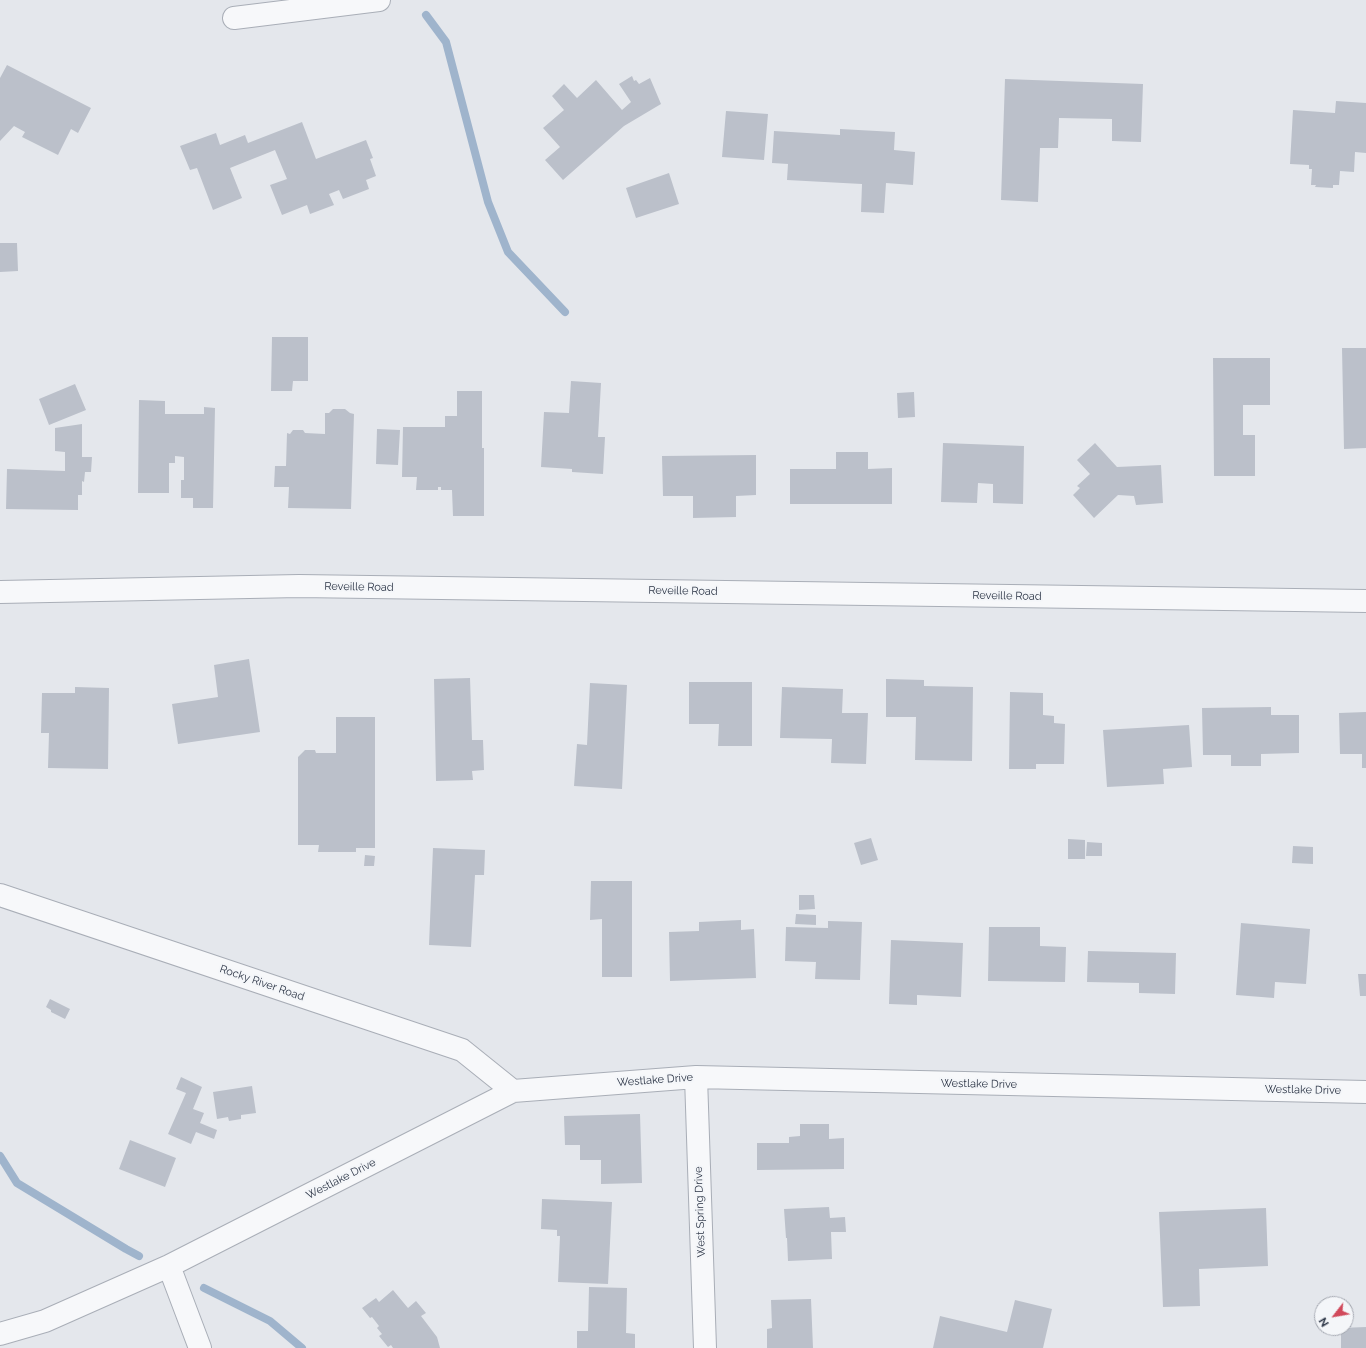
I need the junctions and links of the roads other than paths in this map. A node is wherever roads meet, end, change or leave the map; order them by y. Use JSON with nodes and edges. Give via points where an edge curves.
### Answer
{"nodes":[{"id":1,"x":379,"y":0,"type":"edge"},
{"id":2,"x":234,"y":18,"type":"dead end"},
{"id":3,"x":0,"y":592,"type":"edge"},
{"id":4,"x":1366,"y":601,"type":"edge"},
{"id":5,"x":0,"y":895,"type":"edge"},
{"id":6,"x":696,"y":1077,"type":"junction"},
{"id":7,"x":513,"y":1091,"type":"junction"},
{"id":8,"x":1366,"y":1092,"type":"edge"},
{"id":9,"x":169,"y":1266,"type":"junction"},
{"id":10,"x":0,"y":1334,"type":"edge"},
{"id":11,"x":200,"y":1348,"type":"edge"},
{"id":12,"x":705,"y":1348,"type":"edge"}],
"edges":[{"from":1,"to":2,"type":"street"},
{"from":3,"to":4,"type":"street","name":"Reveille Road","via":[[299,586]]},
{"from":5,"to":7,"type":"street","name":"Rocky River Road","via":[[462,1050]]},
{"from":6,"to":7,"type":"street","name":"Westlake Drive"},
{"from":6,"to":8,"type":"street","name":"Westlake Drive"},
{"from":6,"to":12,"type":"street","name":"West Spring Drive"},
{"from":7,"to":9,"type":"street","name":"Westlake Drive"},
{"from":9,"to":10,"type":"street","name":"Westlake Drive","via":[[44,1322]]},
{"from":9,"to":11,"type":"street"}]}
